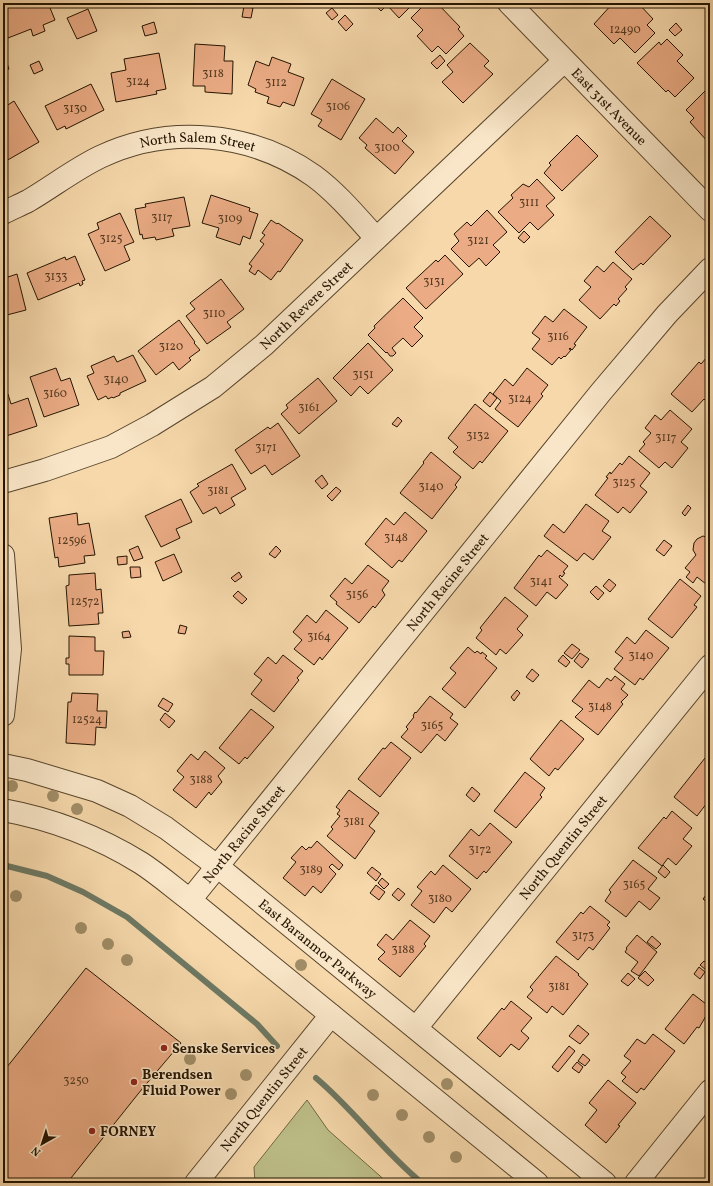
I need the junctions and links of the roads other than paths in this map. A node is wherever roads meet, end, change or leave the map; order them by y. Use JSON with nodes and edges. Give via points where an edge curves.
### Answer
{"nodes":[{"id":1,"x":509,"y":3,"type":"edge"},
{"id":2,"x":564,"y":61,"type":"junction"},
{"id":3,"x":710,"y":210,"type":"edge"},
{"id":4,"x":3,"y":213,"type":"edge"},
{"id":5,"x":376,"y":238,"type":"junction"},
{"id":6,"x":710,"y":269,"type":"edge"},
{"id":7,"x":3,"y":482,"type":"edge"},
{"id":8,"x":3,"y":555,"type":"edge"},
{"id":9,"x":710,"y":666,"type":"edge"},
{"id":10,"x":3,"y":715,"type":"edge"},
{"id":11,"x":3,"y":765,"type":"edge"},
{"id":12,"x":3,"y":810,"type":"edge"},
{"id":13,"x":217,"y":866,"type":"junction"},
{"id":14,"x":190,"y":900,"type":"junction"},
{"id":15,"x":331,"y":1015,"type":"junction"},
{"id":16,"x":416,"y":1028,"type":"junction"},
{"id":17,"x":710,"y":1091,"type":"edge"},
{"id":18,"x":196,"y":1183,"type":"edge"},
{"id":19,"x":537,"y":1183,"type":"edge"},
{"id":20,"x":605,"y":1183,"type":"edge"},
{"id":21,"x":636,"y":1183,"type":"edge"}],
"edges":[{"from":1,"to":2,"type":"street","name":"East 31st Avenue"},
{"from":2,"to":3,"type":"street","name":"East 31st Avenue"},
{"from":2,"to":5,"type":"street","name":"North Revere Street"},
{"from":4,"to":5,"type":"street","name":"North Salem Street","via":[[100,157],[119,149],[158,138],[201,136],[238,142],[276,154],[296,165],[333,193]]},
{"from":5,"to":7,"type":"street","name":"North Revere Street","via":[[264,346],[185,406],[111,446]]},
{"from":6,"to":13,"type":"street","name":"North Racine Street","via":[[667,314],[601,392]]},
{"from":8,"to":10,"type":"street","via":[[10,649]]},
{"from":9,"to":16,"type":"street","name":"North Quentin Street"},
{"from":11,"to":13,"type":"street","name":"East Baranmor Parkway","via":[[97,790],[166,828]]},
{"from":12,"to":14,"type":"street","via":[[74,829],[109,845],[142,864]]},
{"from":13,"to":14,"type":"street","name":"North Racine Street"},
{"from":13,"to":16,"type":"street","name":"East Baranmor Parkway"},
{"from":14,"to":15,"type":"street"},
{"from":15,"to":18,"type":"street","name":"North Quentin Street"},
{"from":15,"to":19,"type":"street"},
{"from":16,"to":20,"type":"street","name":"East Baranmor Parkway"},
{"from":17,"to":21,"type":"street"}]}
